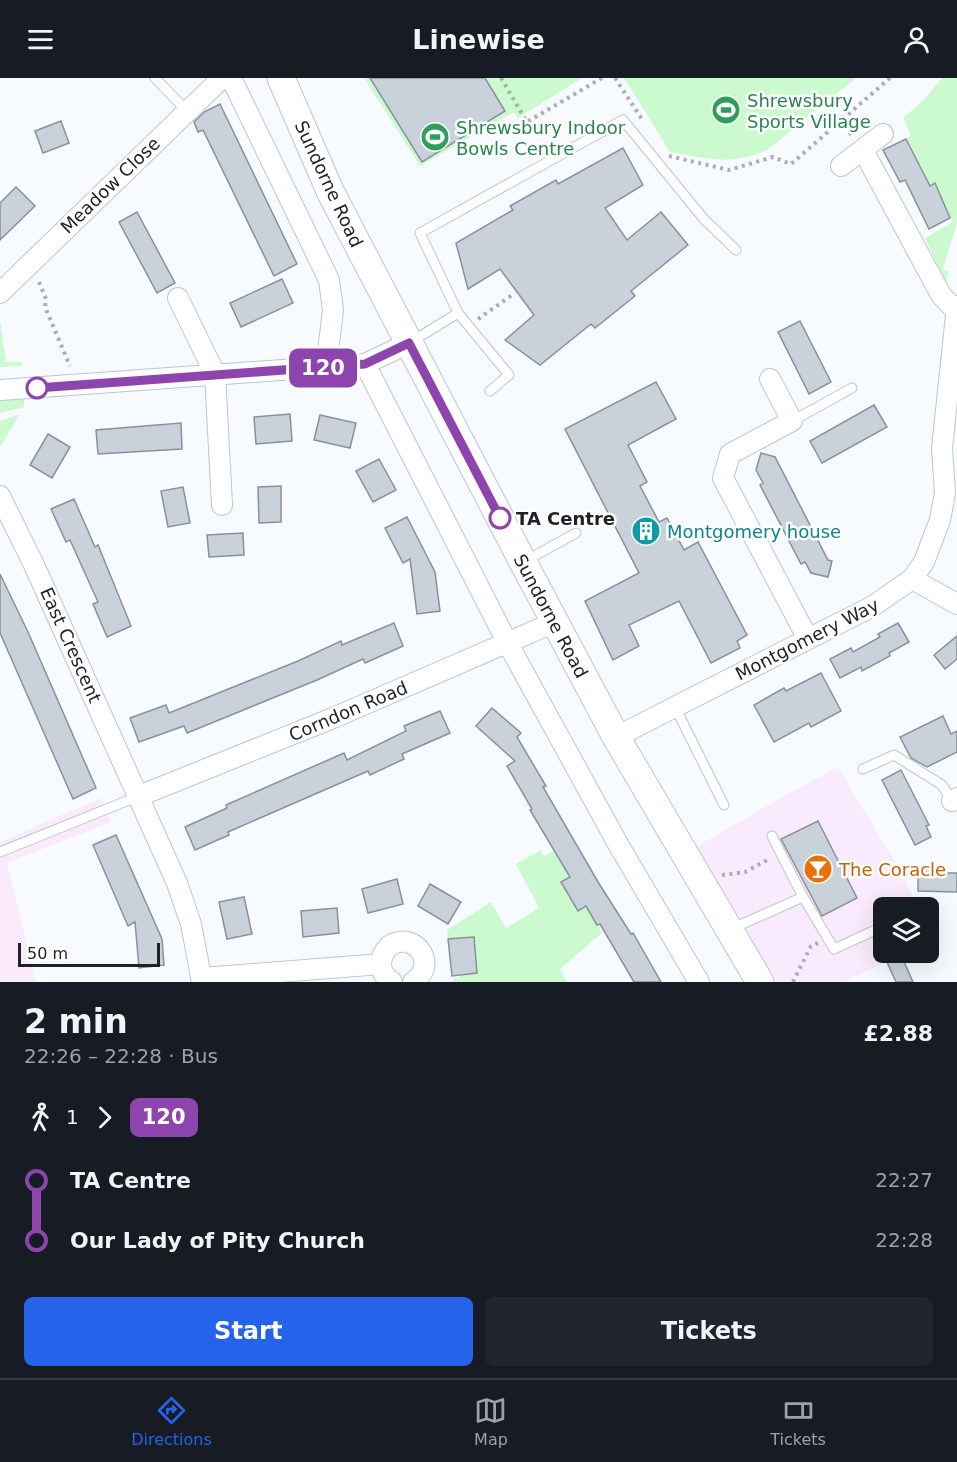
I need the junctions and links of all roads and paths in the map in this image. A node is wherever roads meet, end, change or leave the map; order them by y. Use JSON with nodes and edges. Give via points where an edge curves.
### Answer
{"nodes":[{"id":1,"x":155,"y":78,"type":"edge"},
{"id":2,"x":281,"y":78,"type":"edge"},
{"id":3,"x":501,"y":78,"type":"edge"},
{"id":4,"x":602,"y":78,"type":"edge"},
{"id":5,"x":615,"y":78,"type":"edge"},
{"id":6,"x":890,"y":78,"type":"edge"},
{"id":7,"x":229,"y":82,"type":"edge"},
{"id":8,"x":187,"y":111,"type":"junction"},
{"id":9,"x":527,"y":122,"type":"junction"},
{"id":10,"x":647,"y":126,"type":"dead end"},
{"id":11,"x":514,"y":130,"type":"dead end"},
{"id":12,"x":884,"y":134,"type":"dead end"},
{"id":13,"x":863,"y":150,"type":"junction"},
{"id":14,"x":667,"y":155,"type":"dead end"},
{"id":15,"x":841,"y":166,"type":"dead end"},
{"id":16,"x":736,"y":250,"type":"dead end"},
{"id":17,"x":30,"y":262,"type":"junction"},
{"id":18,"x":0,"y":292,"type":"edge"},
{"id":19,"x":514,"y":293,"type":"dead end"},
{"id":20,"x":178,"y":298,"type":"dead end"},
{"id":21,"x":956,"y":309,"type":"edge"},
{"id":22,"x":458,"y":314,"type":"junction"},
{"id":23,"x":477,"y":320,"type":"dead end"},
{"id":24,"x":409,"y":343,"type":"junction"},
{"id":25,"x":365,"y":364,"type":"junction"},
{"id":26,"x":326,"y":368,"type":"junction"},
{"id":27,"x":215,"y":374,"type":"junction"},
{"id":28,"x":770,"y":380,"type":"dead end"},
{"id":29,"x":73,"y":385,"type":"junction"},
{"id":30,"x":852,"y":388,"type":"dead end"},
{"id":31,"x":0,"y":390,"type":"edge"},
{"id":32,"x":490,"y":391,"type":"dead end"},
{"id":33,"x":792,"y":421,"type":"junction"},
{"id":34,"x":951,"y":493,"type":"edge"},
{"id":35,"x":0,"y":496,"type":"edge"},
{"id":36,"x":222,"y":505,"type":"dead end"},
{"id":37,"x":576,"y":533,"type":"dead end"},
{"id":38,"x":523,"y":562,"type":"junction"},
{"id":39,"x":912,"y":579,"type":"junction"},
{"id":40,"x":957,"y":604,"type":"edge"},
{"id":41,"x":555,"y":622,"type":"junction"},
{"id":42,"x":808,"y":639,"type":"junction"},
{"id":43,"x":507,"y":642,"type":"junction"},
{"id":44,"x":675,"y":707,"type":"junction"},
{"id":45,"x":616,"y":737,"type":"junction"},
{"id":46,"x":863,"y":769,"type":"dead end"},
{"id":47,"x":139,"y":796,"type":"junction"},
{"id":48,"x":954,"y":800,"type":"edge"},
{"id":49,"x":724,"y":805,"type":"dead end"},
{"id":50,"x":772,"y":836,"type":"dead end"},
{"id":51,"x":0,"y":852,"type":"edge"},
{"id":52,"x":780,"y":853,"type":"junction"},
{"id":53,"x":703,"y":884,"type":"junction"},
{"id":54,"x":803,"y":897,"type":"junction"},
{"id":55,"x":729,"y":929,"type":"junction"},
{"id":56,"x":873,"y":931,"type":"edge"},
{"id":57,"x":828,"y":939,"type":"junction"},
{"id":58,"x":381,"y":964,"type":"junction"},
{"id":59,"x":202,"y":980,"type":"edge"},
{"id":60,"x":393,"y":982,"type":"edge"},
{"id":61,"x":413,"y":982,"type":"edge"},
{"id":62,"x":699,"y":982,"type":"edge"},
{"id":63,"x":760,"y":982,"type":"edge"},
{"id":64,"x":793,"y":982,"type":"edge"}],
"edges":[{"from":1,"to":8,"type":"lane"},
{"from":2,"to":24,"type":"main road","name":"Sundorne Road","via":[[330,191]]},
{"from":3,"to":9,"type":"path"},
{"from":4,"to":9,"type":"path"},
{"from":5,"to":10,"type":"path"},
{"from":6,"to":14,"type":"path","via":[[791,164],[773,157],[729,170]]},
{"from":7,"to":8,"type":"street","name":"Meadow Close"},
{"from":7,"to":26,"type":"street","via":[[329,280],[333,310]]},
{"from":8,"to":17,"type":"street","name":"Meadow Close"},
{"from":9,"to":11,"type":"path"},
{"from":12,"to":13,"type":"street"},
{"from":13,"to":15,"type":"street"},
{"from":13,"to":21,"type":"street","via":[[941,295]]},
{"from":16,"to":22,"type":"lane","via":[[703,218],[624,120],[420,233]]},
{"from":17,"to":18,"type":"street","name":"Meadow Close"},
{"from":17,"to":29,"type":"path","via":[[70,364]]},
{"from":19,"to":23,"type":"path"},
{"from":20,"to":27,"type":"street"},
{"from":21,"to":34,"type":"street","name":"Montgomery Way","via":[[942,448]]},
{"from":22,"to":24,"type":"lane"},
{"from":22,"to":32,"type":"lane","via":[[509,375]]},
{"from":24,"to":25,"type":"street"},
{"from":24,"to":38,"type":"main road","name":"Sundorne Road"},
{"from":25,"to":26,"type":"street"},
{"from":25,"to":43,"type":"street"},
{"from":26,"to":27,"type":"street"},
{"from":27,"to":29,"type":"street"},
{"from":27,"to":36,"type":"street"},
{"from":28,"to":33,"type":"street"},
{"from":29,"to":31,"type":"street"},
{"from":30,"to":33,"type":"lane"},
{"from":33,"to":42,"type":"street","via":[[730,454],[723,478]]},
{"from":34,"to":39,"type":"street","name":"Montgomery Way","via":[[924,562]]},
{"from":35,"to":47,"type":"street","name":"East Crescent"},
{"from":37,"to":38,"type":"lane"},
{"from":38,"to":41,"type":"main road","name":"Sundorne Road"},
{"from":39,"to":40,"type":"street"},
{"from":39,"to":42,"type":"street","name":"Montgomery Way","via":[[873,606]]},
{"from":41,"to":43,"type":"street","name":"Corndon Road"},
{"from":41,"to":45,"type":"main road","name":"Sundorne Road"},
{"from":42,"to":44,"type":"street","name":"Montgomery Way"},
{"from":43,"to":47,"type":"street","name":"Corndon Road"},
{"from":43,"to":62,"type":"street","via":[[612,835]]},
{"from":44,"to":45,"type":"street","name":"Montgomery Way"},
{"from":44,"to":49,"type":"lane"},
{"from":45,"to":53,"type":"main road","name":"Sundorne Road"},
{"from":46,"to":48,"type":"lane","via":[[894,755],[942,784]]},
{"from":47,"to":51,"type":"lane"},
{"from":47,"to":59,"type":"street","name":"East Crescent","via":[[177,883],[191,924]]},
{"from":50,"to":52,"type":"lane"},
{"from":52,"to":53,"type":"path","via":[[745,872],[723,875]]},
{"from":52,"to":54,"type":"lane"},
{"from":53,"to":55,"type":"main road","name":"Sundorne Road"},
{"from":54,"to":55,"type":"lane"},
{"from":54,"to":57,"type":"lane"},
{"from":55,"to":63,"type":"main road","name":"Sundorne Road"},
{"from":56,"to":57,"type":"lane","via":[[834,949]]},
{"from":57,"to":64,"type":"path","via":[[811,946]]},
{"from":58,"to":59,"type":"street"},
{"from":58,"to":60,"type":"street","via":[[385,976]]},
{"from":58,"to":61,"type":"street","via":[[382,954],[389,946],[400,941],[413,943],[425,962],[421,976]]}]}
